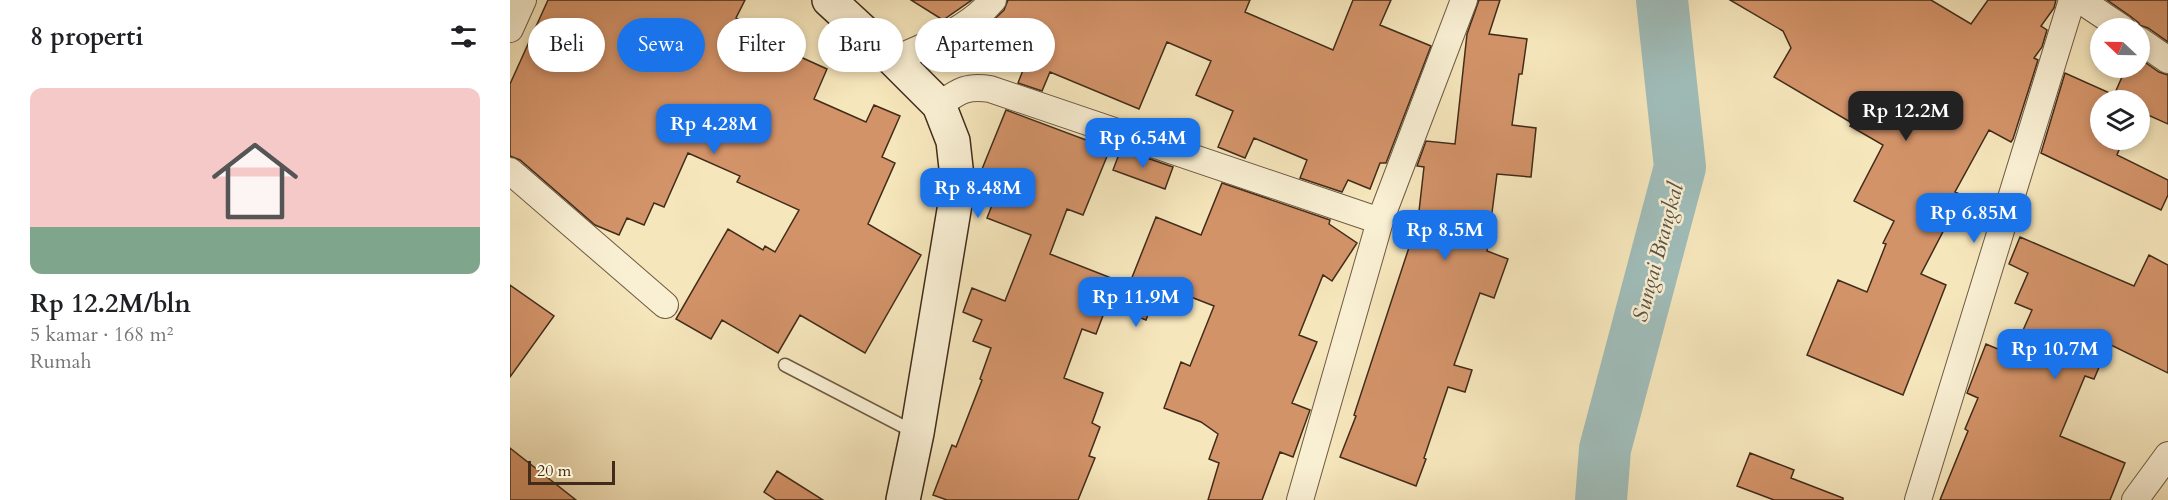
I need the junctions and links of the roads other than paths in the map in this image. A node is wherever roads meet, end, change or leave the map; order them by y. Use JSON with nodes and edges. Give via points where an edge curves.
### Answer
{"nodes":[{"id":1,"x":523,"y":0,"type":"edge"},
{"id":2,"x":829,"y":0,"type":"edge"},
{"id":3,"x":993,"y":0,"type":"edge"},
{"id":4,"x":1464,"y":0,"type":"edge"},
{"id":5,"x":2072,"y":0,"type":"edge"},
{"id":6,"x":2080,"y":0,"type":"edge"},
{"id":7,"x":848,"y":18,"type":"edge"},
{"id":8,"x":2107,"y":18,"type":"edge"},
{"id":9,"x":510,"y":29,"type":"edge"},
{"id":10,"x":2150,"y":48,"type":"edge"},
{"id":11,"x":903,"y":56,"type":"edge"},
{"id":12,"x":2168,"y":60,"type":"edge"},
{"id":13,"x":903,"y":69,"type":"edge"},
{"id":14,"x":939,"y":105,"type":"junction"},
{"id":15,"x":510,"y":171,"type":"edge"},
{"id":16,"x":1380,"y":221,"type":"junction"},
{"id":17,"x":665,"y":305,"type":"dead end"},
{"id":18,"x":785,"y":365,"type":"dead end"},
{"id":19,"x":917,"y":433,"type":"junction"},
{"id":20,"x":2168,"y":455,"type":"edge"},
{"id":21,"x":903,"y":500,"type":"edge"},
{"id":22,"x":1300,"y":500,"type":"edge"},
{"id":23,"x":1918,"y":500,"type":"edge"},
{"id":24,"x":2135,"y":500,"type":"edge"}],
"edges":[{"from":1,"to":9,"type":"street"},
{"from":2,"to":7,"type":"main road"},
{"from":3,"to":11,"type":"street","via":[[950,34]]},
{"from":4,"to":16,"type":"street"},
{"from":5,"to":23,"type":"street"},
{"from":6,"to":8,"type":"street"},
{"from":10,"to":12,"type":"street"},
{"from":13,"to":14,"type":"main road"},
{"from":14,"to":16,"type":"street","via":[[962,89],[990,88]]},
{"from":14,"to":19,"type":"main road","via":[[952,141],[958,186]]},
{"from":15,"to":17,"type":"street"},
{"from":16,"to":22,"type":"street"},
{"from":18,"to":19,"type":"lane"},
{"from":19,"to":21,"type":"main road"},
{"from":20,"to":24,"type":"street"}]}
